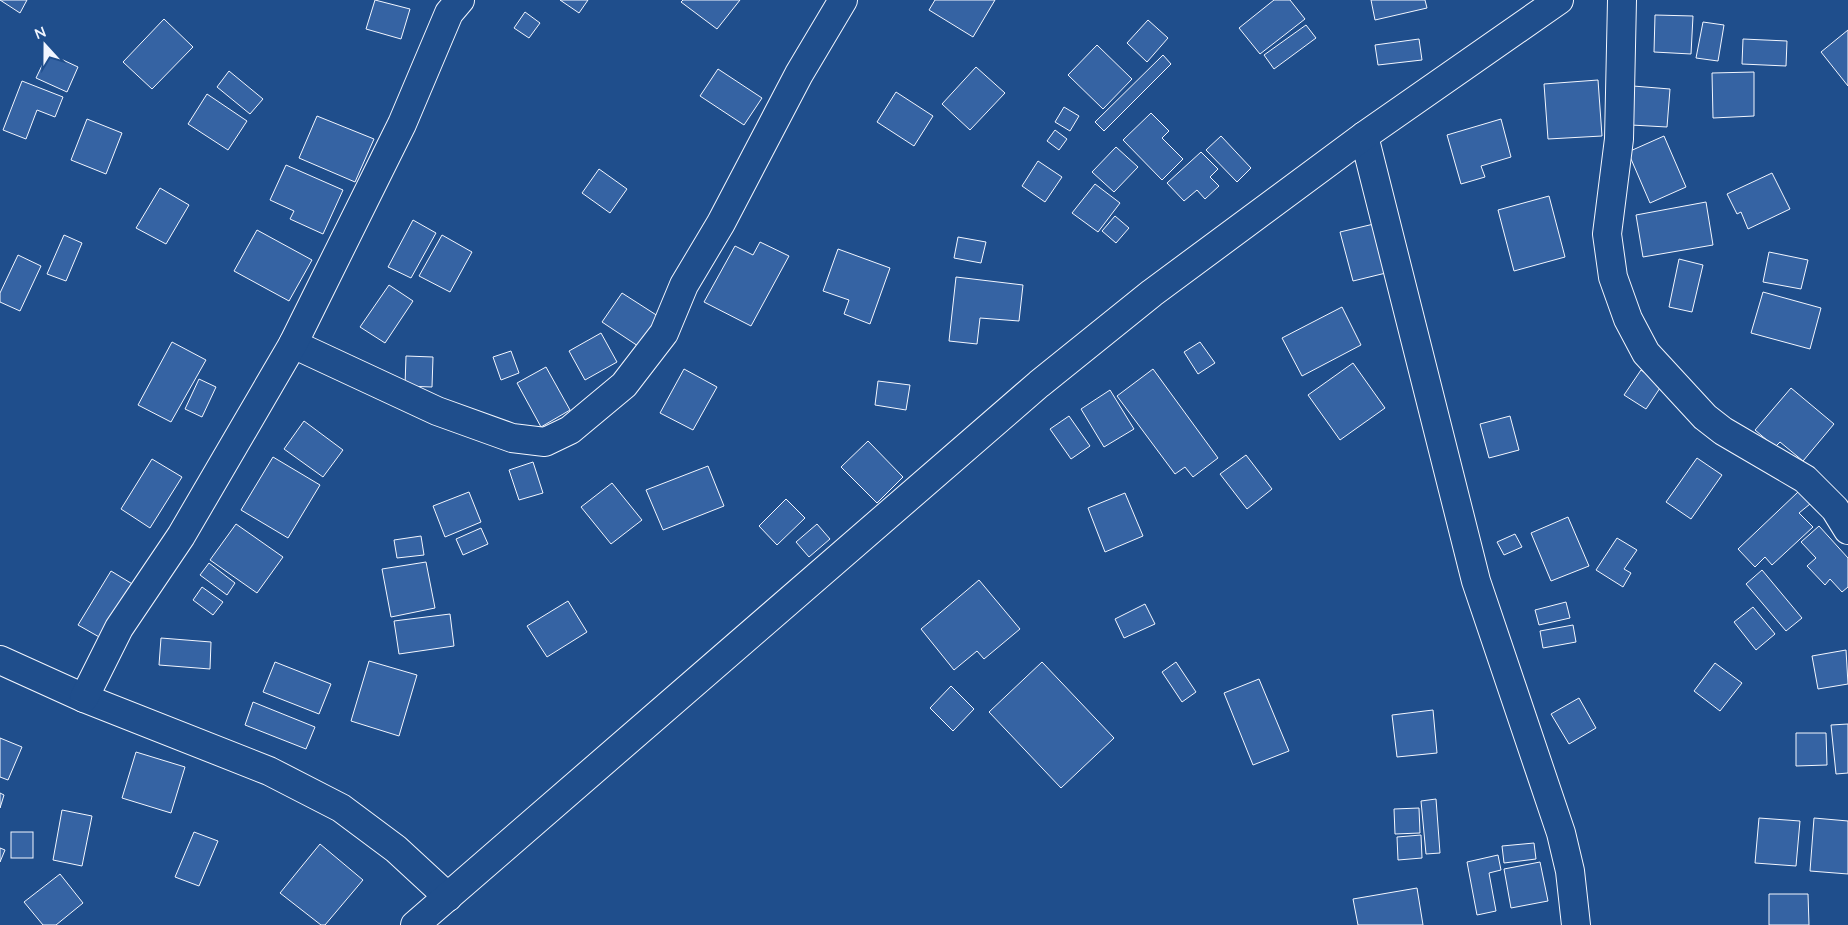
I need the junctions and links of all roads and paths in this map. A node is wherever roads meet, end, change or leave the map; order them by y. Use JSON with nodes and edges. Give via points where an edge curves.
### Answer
{"nodes":[{"id":1,"x":460,"y":0,"type":"edge"},
{"id":2,"x":842,"y":0,"type":"edge"},
{"id":3,"x":1559,"y":0,"type":"edge"},
{"id":4,"x":1622,"y":0,"type":"edge"},
{"id":5,"x":1364,"y":136,"type":"junction"},
{"id":6,"x":293,"y":344,"type":"junction"},
{"id":7,"x":1848,"y":530,"type":"edge"},
{"id":8,"x":0,"y":660,"type":"edge"},
{"id":9,"x":84,"y":698,"type":"junction"},
{"id":10,"x":448,"y":897,"type":"junction"},
{"id":11,"x":415,"y":925,"type":"edge"},
{"id":12,"x":1576,"y":925,"type":"edge"}],
"edges":[{"from":1,"to":6,"type":"street","via":[[449,13],[402,124]]},
{"from":2,"to":6,"type":"street","via":[[721,223],[684,284],[664,333],[624,385],[570,430],[545,442],[512,438],[437,411]]},
{"from":3,"to":5,"type":"street"},
{"from":4,"to":7,"type":"street","via":[[1619,139],[1607,234],[1613,277],[1628,319],[1646,352],[1705,417],[1723,432],[1805,479],[1835,509]]},
{"from":5,"to":10,"type":"street","via":[[1152,293],[1039,384]]},
{"from":5,"to":12,"type":"street","via":[[1476,581],[1561,833],[1570,871]]},
{"from":6,"to":9,"type":"street","via":[[181,536],[119,628]]},
{"from":8,"to":9,"type":"street"},
{"from":9,"to":10,"type":"street","via":[[268,771],[341,808],[396,849]]},
{"from":10,"to":11,"type":"street"}]}
